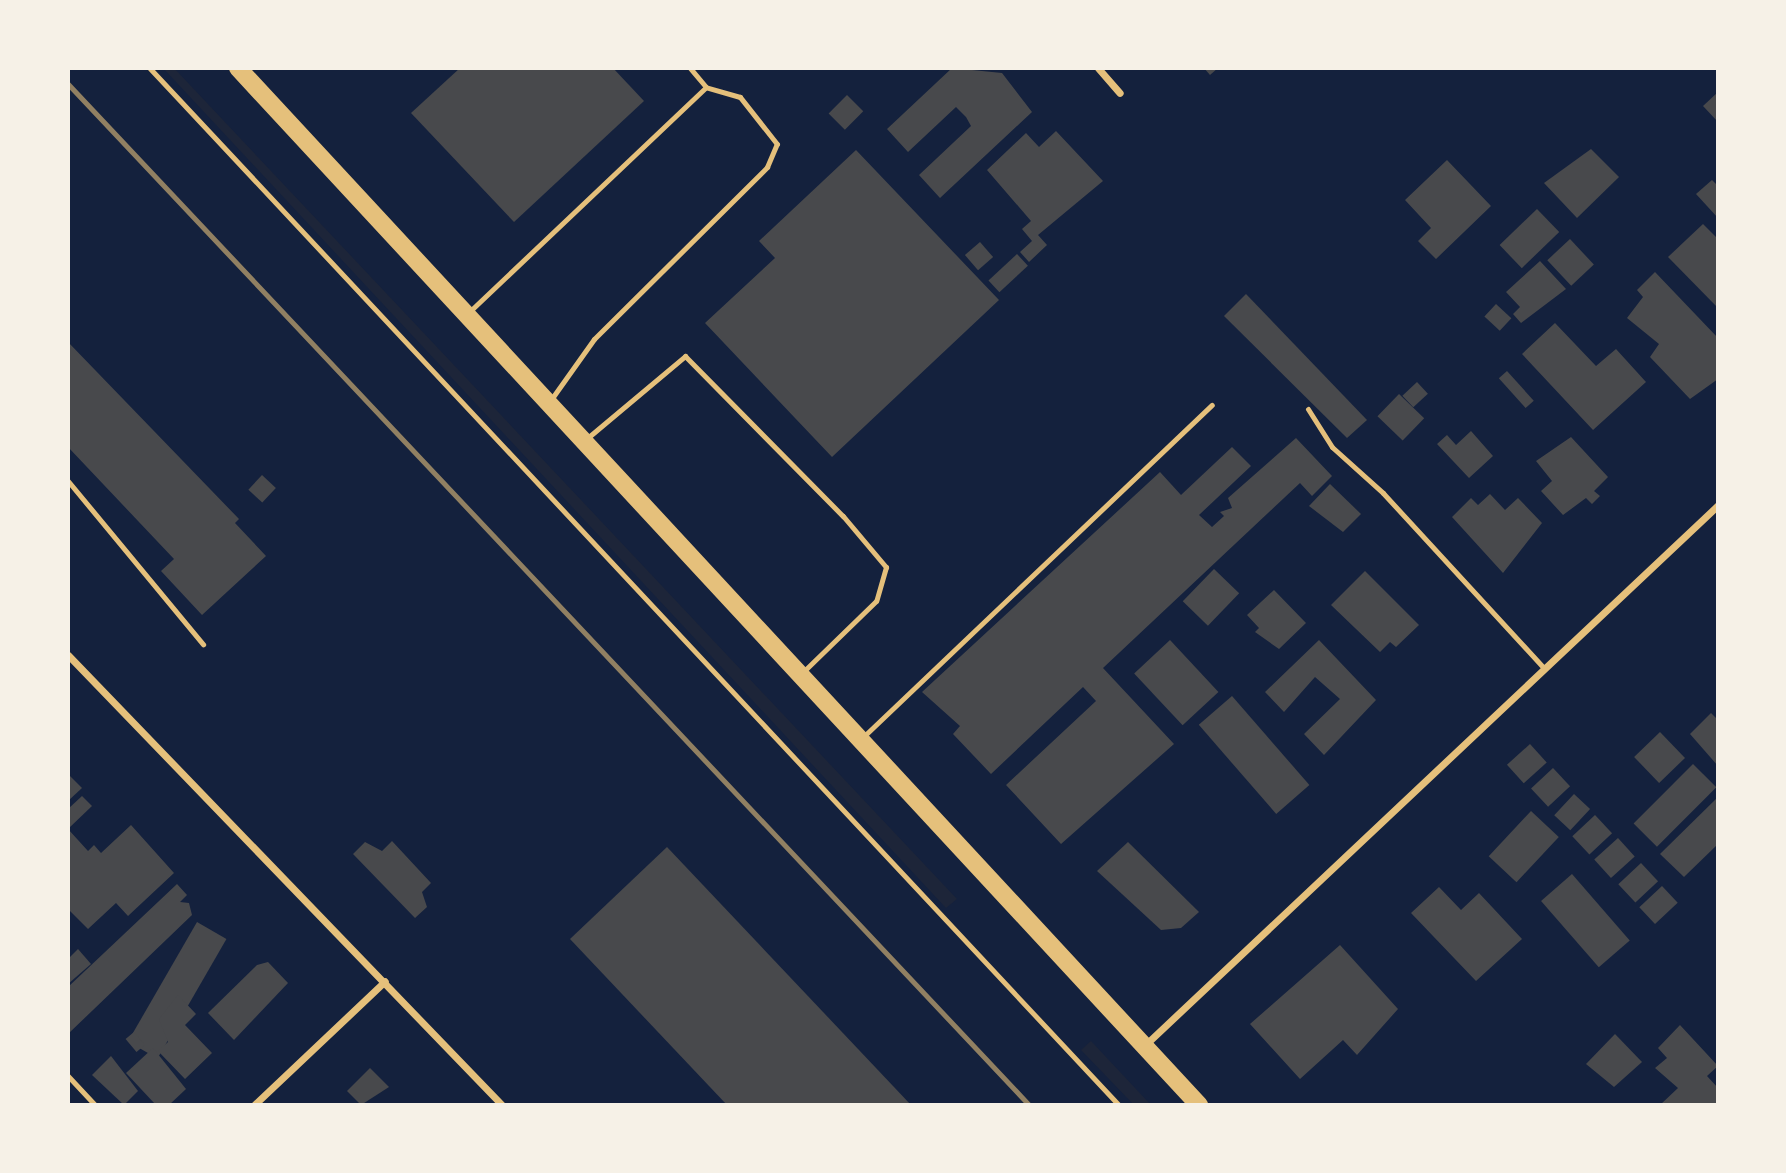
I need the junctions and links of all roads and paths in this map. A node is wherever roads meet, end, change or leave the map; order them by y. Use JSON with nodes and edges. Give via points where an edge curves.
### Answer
{"nodes":[{"id":1,"x":150,"y":68,"type":"edge"},
{"id":2,"x":238,"y":68,"type":"edge"},
{"id":3,"x":690,"y":68,"type":"edge"},
{"id":4,"x":1098,"y":68,"type":"edge"},
{"id":5,"x":706,"y":87,"type":"junction"},
{"id":6,"x":1120,"y":93,"type":"dead end"},
{"id":7,"x":466,"y":315,"type":"junction"},
{"id":8,"x":548,"y":404,"type":"junction"},
{"id":9,"x":1212,"y":405,"type":"dead end"},
{"id":10,"x":1308,"y":409,"type":"dead end"},
{"id":11,"x":583,"y":442,"type":"junction"},
{"id":12,"x":68,"y":481,"type":"edge"},
{"id":13,"x":1718,"y":505,"type":"edge"},
{"id":14,"x":203,"y":644,"type":"dead end"},
{"id":15,"x":68,"y":655,"type":"edge"},
{"id":16,"x":1544,"y":668,"type":"junction"},
{"id":17,"x":800,"y":676,"type":"junction"},
{"id":18,"x":859,"y":740,"type":"junction"},
{"id":19,"x":385,"y":981,"type":"junction"},
{"id":20,"x":1143,"y":1046,"type":"junction"},
{"id":21,"x":68,"y":1076,"type":"edge"},
{"id":22,"x":95,"y":1105,"type":"edge"},
{"id":23,"x":254,"y":1105,"type":"edge"},
{"id":24,"x":502,"y":1105,"type":"edge"},
{"id":25,"x":1118,"y":1105,"type":"edge"},
{"id":26,"x":1199,"y":1105,"type":"edge"}],
"edges":[{"from":1,"to":25,"type":"path"},
{"from":2,"to":7,"type":"main road"},
{"from":3,"to":5,"type":"lane"},
{"from":4,"to":6,"type":"street"},
{"from":5,"to":7,"type":"lane"},
{"from":5,"to":8,"type":"lane","via":[[740,97],[777,144],[767,167],[594,339]]},
{"from":7,"to":8,"type":"main road"},
{"from":8,"to":11,"type":"main road"},
{"from":9,"to":18,"type":"lane"},
{"from":10,"to":16,"type":"lane","via":[[1332,447],[1383,493]]},
{"from":11,"to":17,"type":"main road"},
{"from":11,"to":17,"type":"lane","via":[[685,356],[843,516],[886,567],[876,601]]},
{"from":12,"to":14,"type":"lane"},
{"from":13,"to":16,"type":"street"},
{"from":15,"to":19,"type":"street"},
{"from":16,"to":20,"type":"street"},
{"from":17,"to":18,"type":"main road"},
{"from":18,"to":20,"type":"main road"},
{"from":19,"to":23,"type":"street"},
{"from":19,"to":24,"type":"street"},
{"from":20,"to":26,"type":"main road"},
{"from":21,"to":22,"type":"lane"}]}
